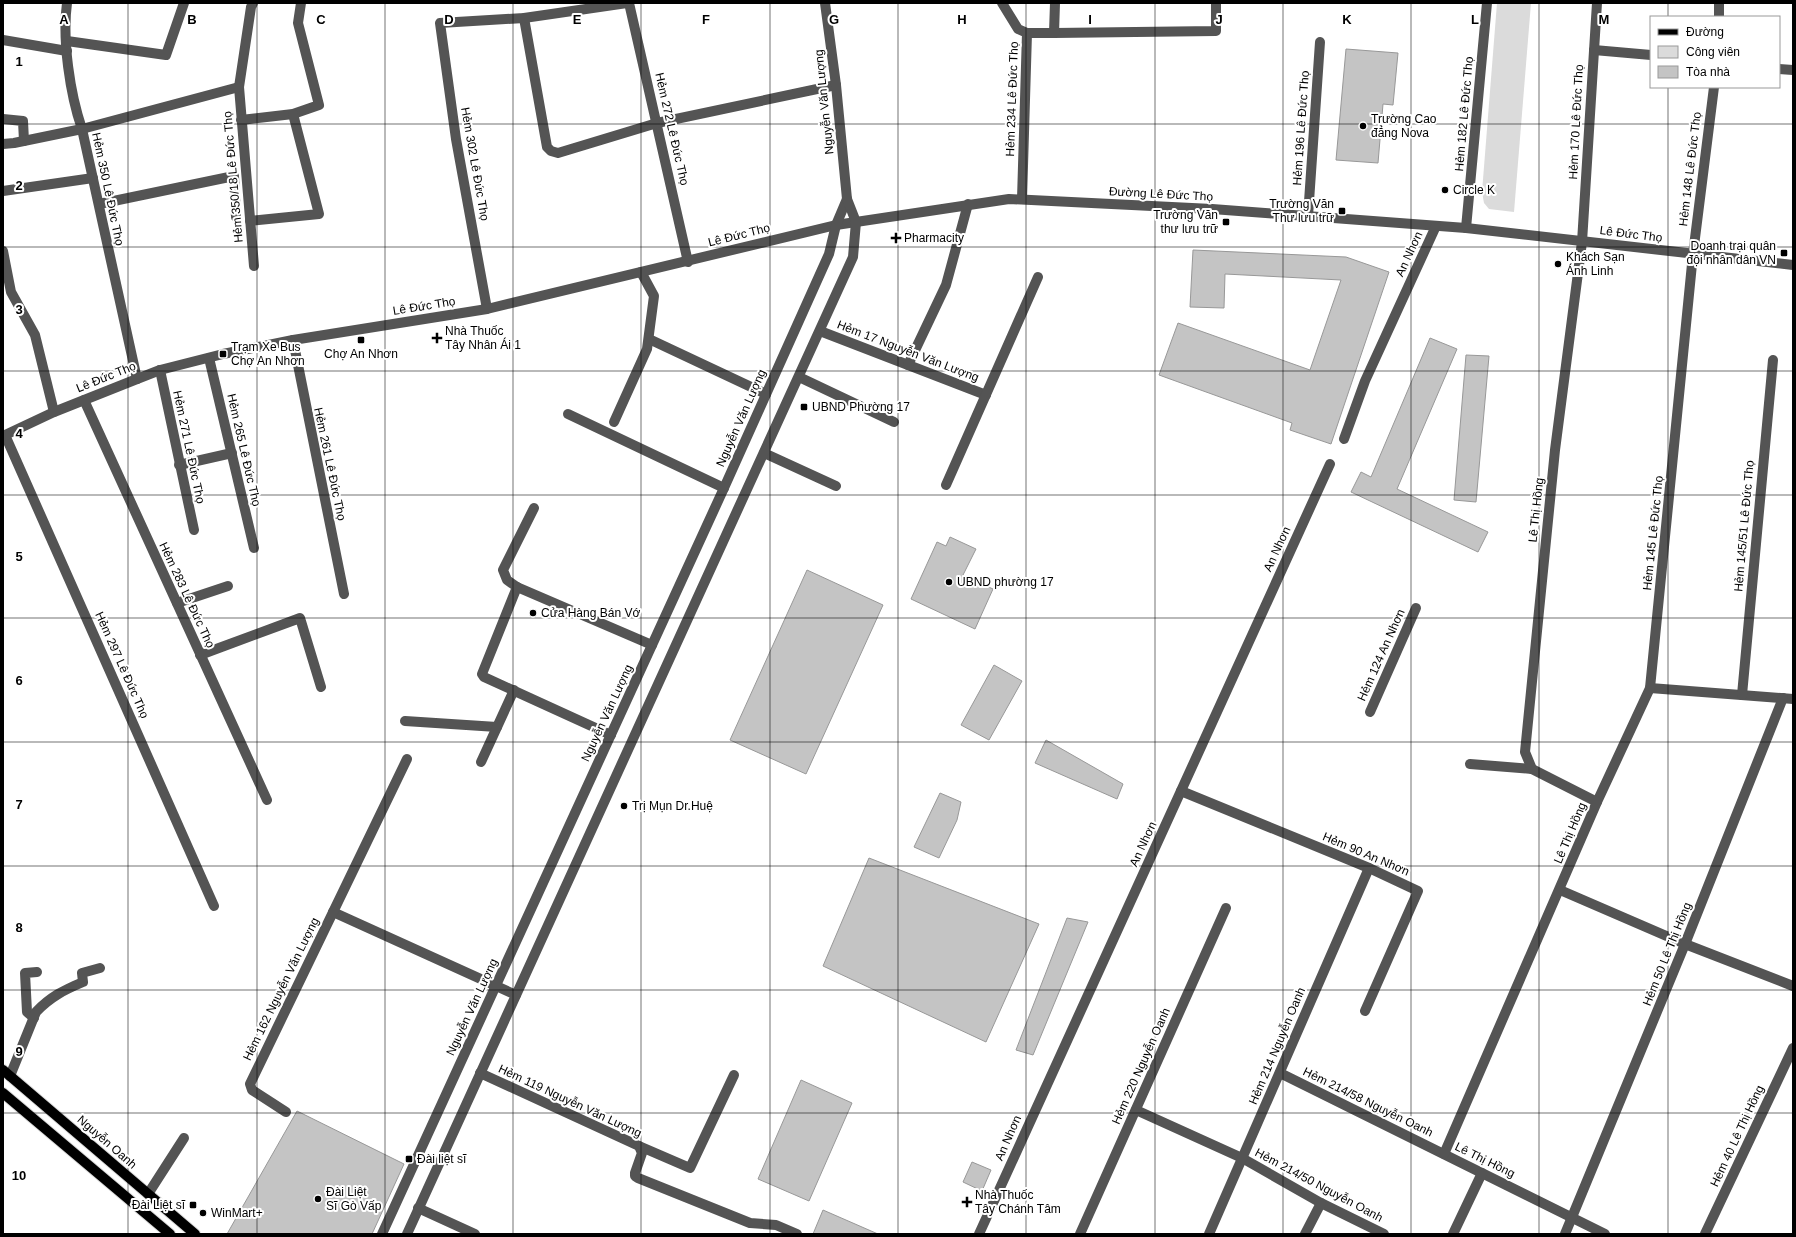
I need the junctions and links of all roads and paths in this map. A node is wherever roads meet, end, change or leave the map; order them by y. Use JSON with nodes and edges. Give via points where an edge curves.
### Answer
{"nodes":[{"id":1,"x":67,"y":3,"type":"edge"},
{"id":2,"x":184,"y":3,"type":"edge"},
{"id":3,"x":253,"y":3,"type":"edge"},
{"id":4,"x":301,"y":3,"type":"edge"},
{"id":5,"x":628,"y":3,"type":"edge"},
{"id":6,"x":825,"y":3,"type":"edge"},
{"id":7,"x":1002,"y":3,"type":"edge"},
{"id":8,"x":1055,"y":3,"type":"edge"},
{"id":9,"x":1216,"y":3,"type":"edge"},
{"id":10,"x":1487,"y":3,"type":"edge"},
{"id":11,"x":1597,"y":3,"type":"edge"},
{"id":12,"x":1719,"y":3,"type":"edge"},
{"id":13,"x":1719,"y":16,"type":"edge"},
{"id":14,"x":524,"y":18,"type":"junction"},
{"id":15,"x":1054,"y":32,"type":"junction"},
{"id":16,"x":1027,"y":33,"type":"junction"},
{"id":17,"x":3,"y":40,"type":"edge"},
{"id":18,"x":67,"y":41,"type":"junction"},
{"id":19,"x":1320,"y":42,"type":"dead end"},
{"id":20,"x":1594,"y":50,"type":"junction"},
{"id":21,"x":67,"y":51,"type":"junction"},
{"id":22,"x":1650,"y":55,"type":"edge"},
{"id":23,"x":1780,"y":69,"type":"edge"},
{"id":24,"x":1793,"y":70,"type":"edge"},
{"id":25,"x":836,"y":85,"type":"junction"},
{"id":26,"x":238,"y":87,"type":"junction"},
{"id":27,"x":1714,"y":88,"type":"edge"},
{"id":28,"x":293,"y":114,"type":"junction"},
{"id":29,"x":3,"y":119,"type":"edge"},
{"id":30,"x":241,"y":120,"type":"junction"},
{"id":31,"x":657,"y":123,"type":"junction"},
{"id":32,"x":82,"y":129,"type":"junction"},
{"id":33,"x":24,"y":141,"type":"junction"},
{"id":34,"x":3,"y":144,"type":"edge"},
{"id":35,"x":93,"y":178,"type":"junction"},
{"id":36,"x":3,"y":191,"type":"edge"},
{"id":37,"x":847,"y":199,"type":"junction"},
{"id":38,"x":1022,"y":199,"type":"junction"},
{"id":39,"x":99,"y":204,"type":"junction"},
{"id":40,"x":968,"y":204,"type":"junction"},
{"id":41,"x":1308,"y":216,"type":"junction"},
{"id":42,"x":236,"y":217,"type":"dead end"},
{"id":43,"x":250,"y":221,"type":"junction"},
{"id":44,"x":856,"y":222,"type":"junction"},
{"id":45,"x":836,"y":225,"type":"junction"},
{"id":46,"x":1436,"y":226,"type":"junction"},
{"id":47,"x":1466,"y":228,"type":"junction"},
{"id":48,"x":1582,"y":242,"type":"junction"},
{"id":49,"x":3,"y":251,"type":"edge"},
{"id":50,"x":1693,"y":254,"type":"junction"},
{"id":51,"x":688,"y":262,"type":"junction"},
{"id":52,"x":1793,"y":265,"type":"edge"},
{"id":53,"x":254,"y":266,"type":"dead end"},
{"id":54,"x":641,"y":272,"type":"junction"},
{"id":55,"x":1038,"y":278,"type":"dead end"},
{"id":56,"x":487,"y":309,"type":"junction"},
{"id":57,"x":820,"y":331,"type":"junction"},
{"id":58,"x":649,"y":339,"type":"junction"},
{"id":59,"x":292,"y":340,"type":"junction"},
{"id":60,"x":209,"y":358,"type":"junction"},
{"id":61,"x":1772,"y":360,"type":"dead end"},
{"id":62,"x":908,"y":365,"type":"junction"},
{"id":63,"x":160,"y":370,"type":"junction"},
{"id":64,"x":798,"y":377,"type":"junction"},
{"id":65,"x":137,"y":379,"type":"junction"},
{"id":66,"x":766,"y":394,"type":"junction"},
{"id":67,"x":986,"y":395,"type":"junction"},
{"id":68,"x":84,"y":400,"type":"junction"},
{"id":69,"x":54,"y":412,"type":"junction"},
{"id":70,"x":568,"y":414,"type":"dead end"},
{"id":71,"x":614,"y":422,"type":"dead end"},
{"id":72,"x":894,"y":422,"type":"dead end"},
{"id":73,"x":4,"y":436,"type":"edge"},
{"id":74,"x":1344,"y":439,"type":"dead end"},
{"id":75,"x":232,"y":453,"type":"junction"},
{"id":76,"x":764,"y":453,"type":"junction"},
{"id":77,"x":1330,"y":464,"type":"dead end"},
{"id":78,"x":180,"y":465,"type":"junction"},
{"id":79,"x":946,"y":485,"type":"dead end"},
{"id":80,"x":836,"y":486,"type":"dead end"},
{"id":81,"x":724,"y":488,"type":"junction"},
{"id":82,"x":534,"y":508,"type":"dead end"},
{"id":83,"x":194,"y":530,"type":"dead end"},
{"id":84,"x":254,"y":548,"type":"dead end"},
{"id":85,"x":228,"y":586,"type":"dead end"},
{"id":86,"x":517,"y":587,"type":"junction"},
{"id":87,"x":344,"y":594,"type":"dead end"},
{"id":88,"x":177,"y":603,"type":"junction"},
{"id":89,"x":1416,"y":608,"type":"dead end"},
{"id":90,"x":652,"y":645,"type":"junction"},
{"id":91,"x":200,"y":655,"type":"junction"},
{"id":92,"x":321,"y":687,"type":"dead end"},
{"id":93,"x":1650,"y":688,"type":"junction"},
{"id":94,"x":514,"y":690,"type":"junction"},
{"id":95,"x":1742,"y":695,"type":"junction"},
{"id":96,"x":1788,"y":698,"type":"edge"},
{"id":97,"x":1370,"y":712,"type":"dead end"},
{"id":98,"x":405,"y":721,"type":"dead end"},
{"id":99,"x":497,"y":727,"type":"junction"},
{"id":100,"x":611,"y":735,"type":"junction"},
{"id":101,"x":407,"y":759,"type":"dead end"},
{"id":102,"x":481,"y":762,"type":"dead end"},
{"id":103,"x":1470,"y":764,"type":"dead end"},
{"id":104,"x":1532,"y":769,"type":"junction"},
{"id":105,"x":1181,"y":791,"type":"junction"},
{"id":106,"x":267,"y":800,"type":"dead end"},
{"id":107,"x":1597,"y":802,"type":"junction"},
{"id":108,"x":1369,"y":868,"type":"junction"},
{"id":109,"x":1560,"y":890,"type":"junction"},
{"id":110,"x":214,"y":906,"type":"dead end"},
{"id":111,"x":1226,"y":908,"type":"dead end"},
{"id":112,"x":333,"y":912,"type":"junction"},
{"id":113,"x":1685,"y":944,"type":"junction"},
{"id":114,"x":100,"y":968,"type":"dead end"},
{"id":115,"x":37,"y":972,"type":"dead end"},
{"id":116,"x":496,"y":986,"type":"junction"},
{"id":117,"x":1793,"y":986,"type":"edge"},
{"id":118,"x":516,"y":995,"type":"junction"},
{"id":119,"x":1365,"y":1011,"type":"dead end"},
{"id":120,"x":34,"y":1018,"type":"junction"},
{"id":121,"x":1793,"y":1048,"type":"edge"},
{"id":122,"x":7,"y":1073,"type":"edge"},
{"id":123,"x":480,"y":1073,"type":"junction"},
{"id":124,"x":1280,"y":1073,"type":"junction"},
{"id":125,"x":734,"y":1075,"type":"dead end"},
{"id":126,"x":3,"y":1093,"type":"edge"},
{"id":127,"x":1136,"y":1110,"type":"junction"},
{"id":128,"x":286,"y":1112,"type":"dead end"},
{"id":129,"x":184,"y":1138,"type":"dead end"},
{"id":130,"x":639,"y":1146,"type":"junction"},
{"id":131,"x":1444,"y":1154,"type":"junction"},
{"id":132,"x":1242,"y":1158,"type":"junction"},
{"id":133,"x":1482,"y":1173,"type":"junction"},
{"id":134,"x":148,"y":1194,"type":"junction"},
{"id":135,"x":1321,"y":1203,"type":"junction"},
{"id":136,"x":418,"y":1208,"type":"junction"},
{"id":137,"x":1573,"y":1218,"type":"junction"},
{"id":138,"x":170,"y":1234,"type":"edge"},
{"id":139,"x":195,"y":1234,"type":"edge"},
{"id":140,"x":382,"y":1234,"type":"edge"},
{"id":141,"x":407,"y":1234,"type":"edge"},
{"id":142,"x":475,"y":1234,"type":"edge"},
{"id":143,"x":797,"y":1234,"type":"edge"},
{"id":144,"x":979,"y":1234,"type":"edge"},
{"id":145,"x":1080,"y":1234,"type":"edge"},
{"id":146,"x":1209,"y":1234,"type":"edge"},
{"id":147,"x":1305,"y":1234,"type":"edge"},
{"id":148,"x":1384,"y":1234,"type":"edge"},
{"id":149,"x":1453,"y":1234,"type":"edge"},
{"id":150,"x":1565,"y":1234,"type":"edge"},
{"id":151,"x":1605,"y":1234,"type":"edge"},
{"id":152,"x":1705,"y":1234,"type":"edge"}],
"edges":[{"from":1,"to":18,"type":"street","name":"Hẻm 350 Lê Đức Thọ"},
{"from":2,"to":18,"type":"street","via":[[166,55]]},
{"from":3,"to":26,"type":"street","name":"Hẻm 350/18 Lê Đức Thọ"},
{"from":4,"to":28,"type":"street","via":[[298,23],[319,105]]},
{"from":5,"to":14,"type":"street"},
{"from":5,"to":31,"type":"street","name":"Hẻm 272 Lê Đức Thọ"},
{"from":6,"to":25,"type":"street","name":"Nguyễn Văn Lượng"},
{"from":7,"to":16,"type":"street","via":[[1018,29]]},
{"from":8,"to":15,"type":"street"},
{"from":9,"to":15,"type":"street","name":"Hẻm 234 Lê Đức Thọ","via":[[1216,31]]},
{"from":10,"to":47,"type":"street","name":"Hẻm 182 Lê Đức Thọ"},
{"from":11,"to":20,"type":"street","name":"Hẻm 170 Lê Đức Thọ"},
{"from":12,"to":13,"type":"street"},
{"from":14,"to":31,"type":"street","via":[[547,147],[551,151],[558,153]]},
{"from":14,"to":56,"type":"street","name":"Hẻm 302 Lê Đức Thọ","via":[[440,23],[456,139]]},
{"from":15,"to":16,"type":"street","name":"Hẻm 234 Lê Đức Thọ"},
{"from":16,"to":38,"type":"street","name":"Hẻm 234 Lê Đức Thọ"},
{"from":17,"to":21,"type":"street"},
{"from":18,"to":21,"type":"street","name":"Hẻm 350 Lê Đức Thọ"},
{"from":19,"to":41,"type":"street","name":"Hẻm 196 Lê Đức Thọ"},
{"from":20,"to":22,"type":"street"},
{"from":20,"to":48,"type":"street","name":"Hẻm 170 Lê Đức Thọ"},
{"from":21,"to":32,"type":"street","name":"Hẻm 350 Lê Đức Thọ","via":[[74,106]]},
{"from":23,"to":24,"type":"street"},
{"from":25,"to":31,"type":"street"},
{"from":25,"to":37,"type":"street","name":"Nguyễn Văn Lượng"},
{"from":26,"to":30,"type":"street","name":"Hẻm 350/18 Lê Đức Thọ"},
{"from":26,"to":32,"type":"street"},
{"from":27,"to":50,"type":"street","name":"Hẻm 148 Lê Đức Thọ"},
{"from":28,"to":30,"type":"street"},
{"from":28,"to":43,"type":"street","via":[[319,214]]},
{"from":29,"to":33,"type":"street","via":[[23,121]]},
{"from":30,"to":43,"type":"street","name":"Hẻm 350/18 Lê Đức Thọ"},
{"from":31,"to":51,"type":"street","name":"Hẻm 272 Lê Đức Thọ"},
{"from":32,"to":33,"type":"street"},
{"from":32,"to":35,"type":"street","name":"Hẻm 350 Lê Đức Thọ"},
{"from":33,"to":34,"type":"street"},
{"from":35,"to":36,"type":"street"},
{"from":35,"to":39,"type":"street","name":"Hẻm 350 Lê Đức Thọ"},
{"from":37,"to":44,"type":"street","name":"Nguyễn Văn Lượng"},
{"from":37,"to":45,"type":"street","name":"Nguyễn Văn Lượng"},
{"from":38,"to":40,"type":"street","name":"Đường Lê Đức Thọ"},
{"from":38,"to":41,"type":"street","name":"Đường Lê Đức Thọ"},
{"from":39,"to":42,"type":"street","via":[[234,176]]},
{"from":39,"to":65,"type":"street","name":"Hẻm 350 Lê Đức Thọ"},
{"from":40,"to":44,"type":"street","name":"Đường Lê Đức Thọ"},
{"from":40,"to":62,"type":"street","via":[[946,285]]},
{"from":41,"to":46,"type":"street","name":"Đường Lê Đức Thọ"},
{"from":43,"to":53,"type":"street","name":"Hẻm 350/18 Lê Đức Thọ"},
{"from":44,"to":45,"type":"street","name":"Lê Đức Thọ"},
{"from":44,"to":57,"type":"street","name":"Nguyễn Văn Lượng","via":[[853,257]]},
{"from":45,"to":51,"type":"street","name":"Lê Đức Thọ"},
{"from":45,"to":66,"type":"street","name":"Nguyễn Văn Lượng","via":[[828,254]]},
{"from":46,"to":47,"type":"street","name":"Đường Lê Đức Thọ"},
{"from":46,"to":74,"type":"street","name":"An Nhơn","via":[[1366,381]]},
{"from":47,"to":48,"type":"street","name":"Lê Đức Thọ"},
{"from":48,"to":50,"type":"street","name":"Lê Đức Thọ"},
{"from":48,"to":104,"type":"street","name":"Lê Thị Hồng","via":[[1555,450],[1525,745]]},
{"from":49,"to":69,"type":"street","via":[[11,292],[35,335]]},
{"from":50,"to":52,"type":"street","name":"Lê Đức Thọ"},
{"from":50,"to":93,"type":"street","name":"Hẻm 145 Lê Đức Thọ"},
{"from":51,"to":54,"type":"street","name":"Lê Đức Thọ"},
{"from":54,"to":56,"type":"street","name":"Lê Đức Thọ"},
{"from":54,"to":58,"type":"street","via":[[654,296]]},
{"from":55,"to":67,"type":"street","name":"Hẻm 17 Nguyễn Văn Lượng"},
{"from":56,"to":59,"type":"street","name":"Lê Đức Thọ"},
{"from":57,"to":62,"type":"street","name":"Hẻm 17 Nguyễn Văn Lượng"},
{"from":57,"to":64,"type":"street","name":"Nguyễn Văn Lượng"},
{"from":58,"to":66,"type":"street"},
{"from":58,"to":71,"type":"street","via":[[647,350]]},
{"from":59,"to":60,"type":"street","name":"Lê Đức Thọ"},
{"from":59,"to":87,"type":"street","name":"Hẻm 261 Lê Đức Thọ"},
{"from":60,"to":63,"type":"street","name":"Lê Đức Thọ"},
{"from":60,"to":75,"type":"street","name":"Hẻm 265 Lê Đức Thọ"},
{"from":61,"to":95,"type":"street","name":"Hẻm 145/51 Lê Đức Thọ"},
{"from":62,"to":67,"type":"street","name":"Hẻm 17 Nguyễn Văn Lượng"},
{"from":63,"to":65,"type":"street","name":"Lê Đức Thọ"},
{"from":63,"to":78,"type":"street","name":"Hẻm 271 Lê Đức Thọ"},
{"from":64,"to":72,"type":"street"},
{"from":64,"to":76,"type":"street","name":"Nguyễn Văn Lượng"},
{"from":65,"to":68,"type":"street","name":"Lê Đức Thọ"},
{"from":66,"to":81,"type":"street","name":"Nguyễn Văn Lượng"},
{"from":67,"to":79,"type":"street","name":"Hẻm 17 Nguyễn Văn Lượng"},
{"from":68,"to":69,"type":"street","name":"Lê Đức Thọ"},
{"from":68,"to":88,"type":"street","name":"Hẻm 283 Lê Đức Thọ"},
{"from":69,"to":73,"type":"street","name":"Lê Đức Thọ"},
{"from":70,"to":81,"type":"street"},
{"from":73,"to":110,"type":"street","name":"Hẻm 297 Lê Đức Thọ"},
{"from":75,"to":78,"type":"street"},
{"from":75,"to":84,"type":"street","name":"Hẻm 265 Lê Đức Thọ"},
{"from":76,"to":80,"type":"street"},
{"from":76,"to":118,"type":"street","name":"Nguyễn Văn Lượng"},
{"from":77,"to":105,"type":"street","name":"An Nhơn"},
{"from":78,"to":83,"type":"street","name":"Hẻm 271 Lê Đức Thọ"},
{"from":81,"to":90,"type":"street","name":"Nguyễn Văn Lượng"},
{"from":82,"to":86,"type":"street","via":[[503,570],[507,580]]},
{"from":85,"to":88,"type":"street"},
{"from":86,"to":90,"type":"street"},
{"from":86,"to":94,"type":"street","via":[[482,674]]},
{"from":88,"to":91,"type":"street","name":"Hẻm 283 Lê Đức Thọ"},
{"from":89,"to":97,"type":"street","name":"Hẻm 124 An Nhơn"},
{"from":90,"to":100,"type":"street","name":"Nguyễn Văn Lượng"},
{"from":91,"to":92,"type":"street","via":[[300,618]]},
{"from":91,"to":106,"type":"street","name":"Hẻm 283 Lê Đức Thọ"},
{"from":93,"to":95,"type":"street"},
{"from":93,"to":107,"type":"street","name":"Hẻm 145 Lê Đức Thọ"},
{"from":94,"to":99,"type":"street"},
{"from":94,"to":100,"type":"street"},
{"from":95,"to":96,"type":"street"},
{"from":96,"to":113,"type":"street","name":"Hẻm 50 Lê Thị Hồng"},
{"from":98,"to":99,"type":"street"},
{"from":99,"to":102,"type":"street"},
{"from":100,"to":116,"type":"street","name":"Nguyễn Văn Lượng"},
{"from":101,"to":112,"type":"street","name":"Hẻm 162 Nguyễn Văn Lượng"},
{"from":103,"to":104,"type":"street"},
{"from":104,"to":107,"type":"street","name":"Lê Thị Hồng"},
{"from":105,"to":108,"type":"street","name":"Hẻm 90 An Nhơn"},
{"from":105,"to":144,"type":"street","name":"An Nhơn"},
{"from":107,"to":109,"type":"street","name":"Lê Thị Hồng"},
{"from":108,"to":119,"type":"street","name":"Hẻm 90 An Nhơn","via":[[1418,891]]},
{"from":108,"to":124,"type":"street","name":"Hẻm 214 Nguyễn Oanh"},
{"from":109,"to":113,"type":"street"},
{"from":109,"to":131,"type":"street","name":"Lê Thị Hồng"},
{"from":111,"to":127,"type":"street","name":"Hẻm 220 Nguyễn Oanh"},
{"from":112,"to":116,"type":"street","name":"Hẻm 162 Nguyễn Văn Lượng"},
{"from":112,"to":128,"type":"street","name":"Hẻm 162 Nguyễn Văn Lượng","via":[[250,1084],[252,1090]]},
{"from":113,"to":117,"type":"street"},
{"from":113,"to":137,"type":"street","name":"Hẻm 50 Lê Thị Hồng"},
{"from":114,"to":120,"type":"street","via":[[82,973],[83,982],[65,989],[44,1004]]},
{"from":115,"to":120,"type":"street","via":[[25,973],[26,1011]]},
{"from":116,"to":118,"type":"street","name":"Hẻm 162 Nguyễn Văn Lượng"},
{"from":116,"to":140,"type":"street","name":"Nguyễn Văn Lượng"},
{"from":118,"to":123,"type":"street","name":"Nguyễn Văn Lượng"},
{"from":120,"to":122,"type":"street"},
{"from":121,"to":152,"type":"street","name":"Hẻm 40 Lê Thị Hồng"},
{"from":122,"to":134,"type":"main road","name":"Nguyễn Oanh"},
{"from":123,"to":130,"type":"street","name":"Hẻm 119 Nguyễn Văn Lượng"},
{"from":123,"to":136,"type":"street","name":"Nguyễn Văn Lượng"},
{"from":124,"to":131,"type":"street","name":"Hẻm 214/58 Nguyễn Oanh"},
{"from":124,"to":132,"type":"street","name":"Hẻm 214 Nguyễn Oanh"},
{"from":125,"to":130,"type":"street","via":[[690,1168]]},
{"from":126,"to":138,"type":"main road"},
{"from":127,"to":132,"type":"street","name":"Hẻm 214/50 Nguyễn Oanh"},
{"from":127,"to":145,"type":"street","name":"Hẻm 220 Nguyễn Oanh"},
{"from":129,"to":134,"type":"street"},
{"from":130,"to":143,"type":"street","name":"Hẻm 119 Nguyễn Văn Lượng","via":[[642,1153],[635,1173],[638,1178],[750,1223],[776,1225]]},
{"from":131,"to":133,"type":"street","name":"Lê Thị Hồng"},
{"from":132,"to":135,"type":"street","name":"Hẻm 214/50 Nguyễn Oanh"},
{"from":132,"to":146,"type":"street","name":"Hẻm 214 Nguyễn Oanh"},
{"from":133,"to":137,"type":"street","name":"Lê Thị Hồng"},
{"from":133,"to":149,"type":"street"},
{"from":134,"to":139,"type":"main road","name":"Nguyễn Oanh"},
{"from":135,"to":147,"type":"street"},
{"from":135,"to":148,"type":"street","name":"Hẻm 214/50 Nguyễn Oanh"},
{"from":136,"to":141,"type":"street","name":"Nguyễn Văn Lượng"},
{"from":136,"to":142,"type":"street"},
{"from":137,"to":150,"type":"street","name":"Hẻm 50 Lê Thị Hồng"},
{"from":137,"to":151,"type":"street","name":"Lê Thị Hồng"}]}
